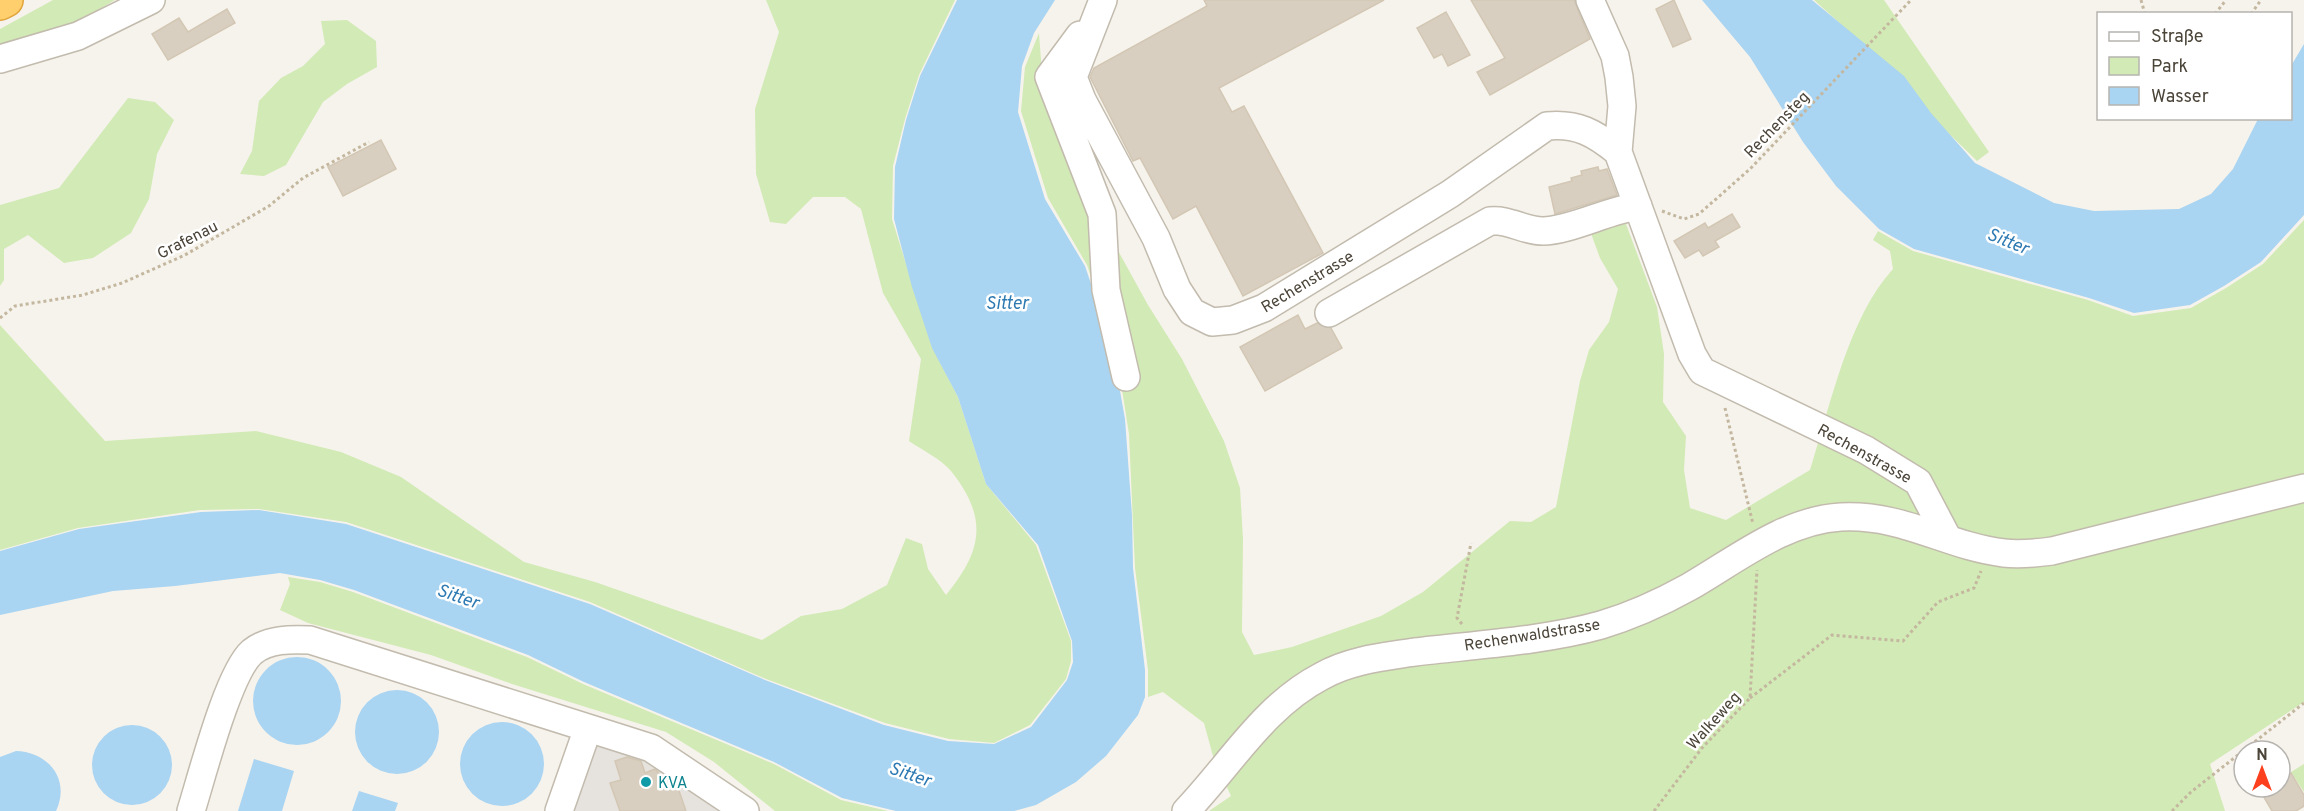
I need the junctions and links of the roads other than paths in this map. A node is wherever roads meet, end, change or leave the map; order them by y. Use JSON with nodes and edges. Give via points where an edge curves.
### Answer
{"nodes":[{"id":1,"x":6,"y":0,"type":"edge"},
{"id":2,"x":151,"y":0,"type":"edge"},
{"id":3,"x":1590,"y":0,"type":"edge"},
{"id":4,"x":0,"y":3,"type":"edge"},
{"id":5,"x":1099,"y":7,"type":"edge"},
{"id":6,"x":0,"y":59,"type":"edge"},
{"id":7,"x":1618,"y":152,"type":"junction"},
{"id":8,"x":1638,"y":207,"type":"junction"},
{"id":9,"x":1329,"y":313,"type":"dead end"},
{"id":10,"x":1126,"y":377,"type":"dead end"},
{"id":11,"x":2304,"y":488,"type":"edge"},
{"id":12,"x":1947,"y":537,"type":"junction"},
{"id":13,"x":588,"y":728,"type":"junction"},
{"id":14,"x":191,"y":811,"type":"edge"},
{"id":15,"x":559,"y":811,"type":"edge"},
{"id":16,"x":745,"y":811,"type":"edge"},
{"id":17,"x":1186,"y":811,"type":"edge"}],
"edges":[{"from":1,"to":4,"type":"highway"},
{"from":2,"to":6,"type":"street","via":[[78,36]]},
{"from":3,"to":7,"type":"street","name":"Rechenstrasse","via":[[1615,56],[1619,77],[1623,106]]},
{"from":5,"to":7,"type":"street","name":"Rechenstrasse","via":[[1074,77],[1082,100],[1156,238],[1178,289],[1192,312],[1212,322],[1233,320],[1264,308],[1450,194],[1547,126],[1567,124],[1599,136]]},
{"from":5,"to":10,"type":"street","via":[[1049,77],[1102,214],[1106,290]]},
{"from":7,"to":8,"type":"street","name":"Rechenstrasse"},
{"from":8,"to":9,"type":"street","via":[[1545,231],[1523,228],[1503,219],[1490,221]]},
{"from":8,"to":12,"type":"street","name":"Rechenstrasse","via":[[1692,354],[1702,371],[1866,450],[1918,482]]},
{"from":11,"to":12,"type":"street","via":[[2052,551],[2006,554]]},
{"from":12,"to":17,"type":"street","name":"Rechenwaldstrasse","via":[[1872,517],[1810,522],[1785,531],[1638,612],[1599,625],[1371,659],[1323,675],[1300,688],[1274,711]]},
{"from":13,"to":14,"type":"street","via":[[310,640],[285,639],[262,646],[241,666]]},
{"from":13,"to":15,"type":"street"},
{"from":13,"to":16,"type":"street","via":[[651,748]]}]}
